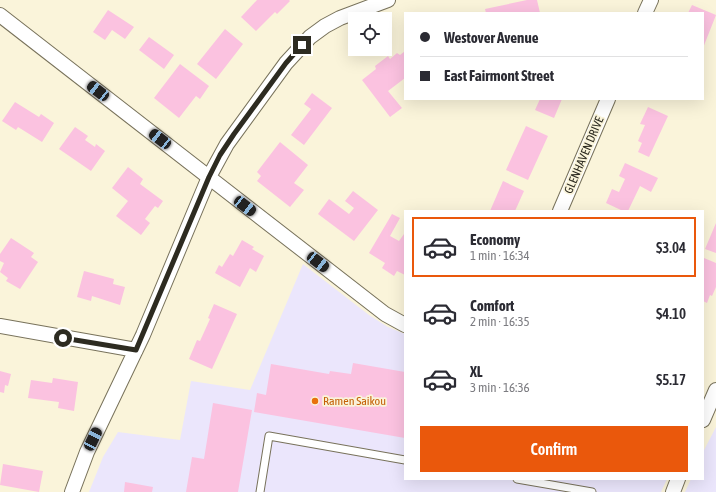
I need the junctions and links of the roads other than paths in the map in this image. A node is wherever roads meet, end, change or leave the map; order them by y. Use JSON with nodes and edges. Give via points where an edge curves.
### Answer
{"nodes":[{"id":1,"x":388,"y":0,"type":"edge"},
{"id":2,"x":651,"y":0,"type":"edge"},
{"id":3,"x":645,"y":12,"type":"edge"},
{"id":4,"x":0,"y":15,"type":"edge"},
{"id":5,"x":608,"y":100,"type":"edge"},
{"id":6,"x":209,"y":177,"type":"junction"},
{"id":7,"x":560,"y":210,"type":"edge"},
{"id":8,"x":404,"y":324,"type":"edge"},
{"id":9,"x":0,"y":326,"type":"edge"},
{"id":10,"x":136,"y":350,"type":"junction"},
{"id":11,"x":716,"y":390,"type":"edge"},
{"id":12,"x":707,"y":401,"type":"edge"},
{"id":13,"x":704,"y":415,"type":"edge"},
{"id":14,"x":404,"y":460,"type":"edge"},
{"id":15,"x":523,"y":480,"type":"edge"},
{"id":16,"x":678,"y":480,"type":"edge"},
{"id":17,"x":72,"y":492,"type":"edge"},
{"id":18,"x":260,"y":492,"type":"edge"},
{"id":19,"x":592,"y":492,"type":"edge"},
{"id":20,"x":673,"y":492,"type":"edge"}],
"edges":[{"from":1,"to":6,"type":"street","via":[[324,26],[302,45],[234,134]]},
{"from":2,"to":3,"type":"street"},
{"from":4,"to":6,"type":"street"},
{"from":5,"to":7,"type":"street","name":"GLENHAVEN DRIVE"},
{"from":6,"to":8,"type":"street","via":[[385,314]]},
{"from":6,"to":10,"type":"street"},
{"from":9,"to":10,"type":"street"},
{"from":10,"to":17,"type":"street","via":[[84,458]]},
{"from":11,"to":12,"type":"street"},
{"from":12,"to":13,"type":"street"},
{"from":14,"to":18,"type":"lane","via":[[269,436]]},
{"from":15,"to":19,"type":"lane"},
{"from":16,"to":20,"type":"street"}]}
